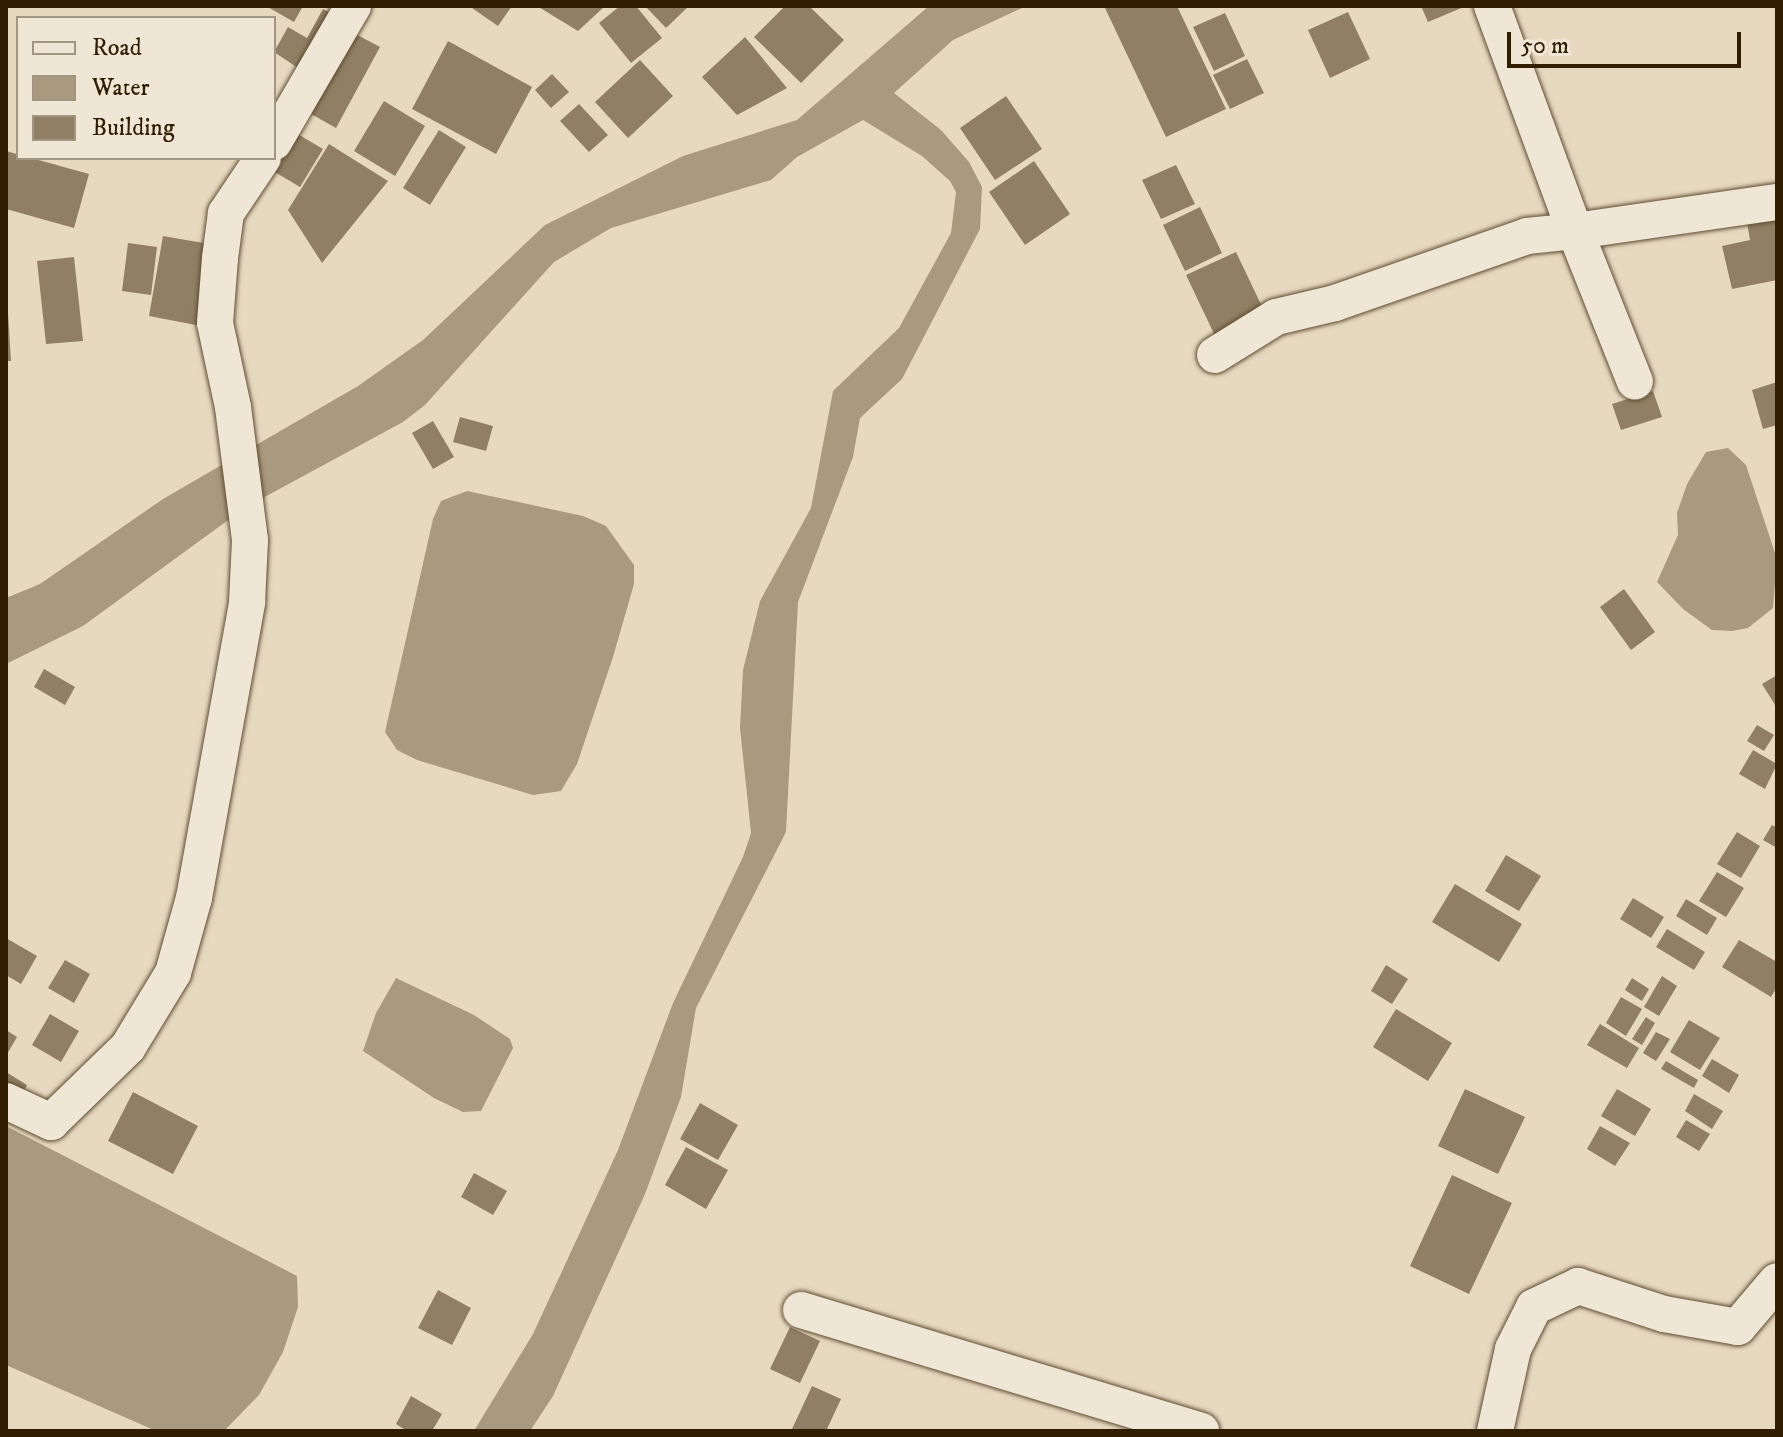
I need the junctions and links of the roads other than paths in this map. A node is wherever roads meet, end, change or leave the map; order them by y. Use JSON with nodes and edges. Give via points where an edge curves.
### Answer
{"nodes":[{"id":1,"x":353,"y":6,"type":"edge"},
{"id":2,"x":1492,"y":6,"type":"edge"},
{"id":3,"x":276,"y":139,"type":"edge"},
{"id":4,"x":262,"y":160,"type":"edge"},
{"id":5,"x":1777,"y":202,"type":"edge"},
{"id":6,"x":1575,"y":231,"type":"junction"},
{"id":7,"x":1215,"y":355,"type":"dead end"},
{"id":8,"x":1635,"y":382,"type":"dead end"},
{"id":9,"x":6,"y":1101,"type":"edge"},
{"id":10,"x":1777,"y":1281,"type":"edge"},
{"id":11,"x":801,"y":1310,"type":"dead end"},
{"id":12,"x":1201,"y":1431,"type":"edge"},
{"id":13,"x":1495,"y":1431,"type":"edge"}],
"edges":[{"from":1,"to":3,"type":"street"},
{"from":2,"to":6,"type":"street"},
{"from":4,"to":9,"type":"street","via":[[226,213],[220,258],[215,323],[233,407],[250,540],[247,602],[194,898],[173,973],[128,1047],[51,1122]]},
{"from":5,"to":6,"type":"street"},
{"from":6,"to":7,"type":"street","via":[[1527,236],[1335,303],[1276,317]]},
{"from":6,"to":8,"type":"street"},
{"from":10,"to":13,"type":"street","via":[[1738,1327],[1664,1314],[1578,1286],[1534,1307],[1513,1349]]},
{"from":11,"to":12,"type":"street"}]}
